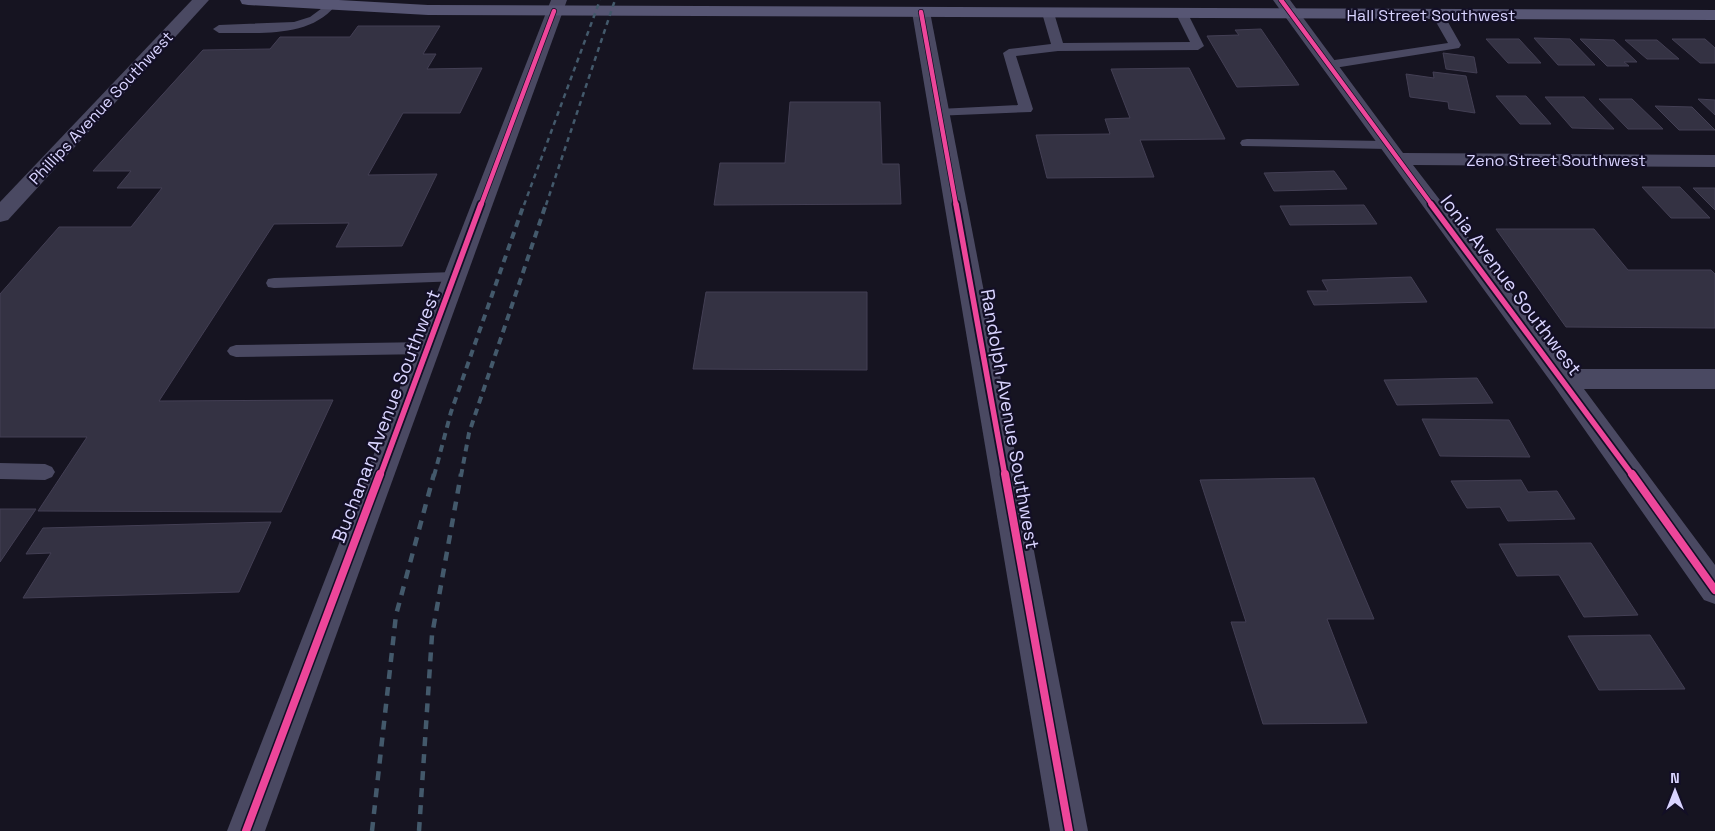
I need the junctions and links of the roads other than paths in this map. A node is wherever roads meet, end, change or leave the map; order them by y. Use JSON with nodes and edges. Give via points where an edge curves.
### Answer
{"nodes":[{"id":1,"x":201,"y":0,"type":"edge"},
{"id":2,"x":248,"y":0,"type":"edge"},
{"id":3,"x":273,"y":1,"type":"edge"},
{"id":4,"x":329,"y":6,"type":"junction"},
{"id":5,"x":557,"y":6,"type":"edge"},
{"id":6,"x":1286,"y":7,"type":"edge"},
{"id":7,"x":921,"y":12,"type":"junction"},
{"id":8,"x":1048,"y":13,"type":"junction"},
{"id":9,"x":1182,"y":14,"type":"junction"},
{"id":10,"x":1438,"y":15,"type":"junction"},
{"id":11,"x":1715,"y":15,"type":"edge"},
{"id":12,"x":219,"y":29,"type":"dead end"},
{"id":13,"x":1058,"y":47,"type":"junction"},
{"id":14,"x":1328,"y":65,"type":"junction"},
{"id":15,"x":939,"y":113,"type":"junction"},
{"id":16,"x":1247,"y":143,"type":"dead end"},
{"id":17,"x":1392,"y":152,"type":"junction"},
{"id":18,"x":1715,"y":161,"type":"edge"},
{"id":19,"x":0,"y":215,"type":"edge"},
{"id":20,"x":454,"y":277,"type":"junction"},
{"id":21,"x":274,"y":283,"type":"dead end"},
{"id":22,"x":428,"y":348,"type":"junction"},
{"id":23,"x":236,"y":350,"type":"dead end"},
{"id":24,"x":1564,"y":379,"type":"junction"},
{"id":25,"x":1715,"y":379,"type":"edge"},
{"id":26,"x":0,"y":471,"type":"edge"},
{"id":27,"x":45,"y":472,"type":"dead end"},
{"id":28,"x":1715,"y":590,"type":"edge"},
{"id":29,"x":246,"y":831,"type":"edge"},
{"id":30,"x":1069,"y":831,"type":"edge"}],
"edges":[{"from":1,"to":19,"type":"street","name":"Phillips Avenue Southwest"},
{"from":2,"to":3,"type":"main road","name":"Hall Street Southwest"},
{"from":3,"to":4,"type":"main road","name":"Hall Street Southwest"},
{"from":4,"to":5,"type":"main road","name":"Hall Street Southwest","via":[[428,10]]},
{"from":4,"to":12,"type":"lane","via":[[312,20],[275,28]]},
{"from":5,"to":7,"type":"main road","name":"Hall Street Southwest"},
{"from":5,"to":20,"type":"street","name":"Buchanan Avenue Southwest"},
{"from":6,"to":9,"type":"main road","name":"Hall Street Southwest"},
{"from":6,"to":10,"type":"main road","name":"Hall Street Southwest"},
{"from":6,"to":14,"type":"street","name":"Ionia Avenue Southwest"},
{"from":7,"to":8,"type":"main road","name":"Hall Street Southwest"},
{"from":7,"to":15,"type":"street","name":"Randolph Avenue Southwest"},
{"from":8,"to":9,"type":"main road","name":"Hall Street Southwest"},
{"from":8,"to":13,"type":"lane"},
{"from":9,"to":13,"type":"lane","via":[[1198,46]]},
{"from":10,"to":11,"type":"main road","name":"Hall Street Southwest"},
{"from":10,"to":14,"type":"lane","via":[[1455,45]]},
{"from":13,"to":15,"type":"lane","via":[[1009,53],[1026,109]]},
{"from":14,"to":17,"type":"street","name":"Ionia Avenue Southwest"},
{"from":15,"to":30,"type":"street","name":"Randolph Avenue Southwest"},
{"from":16,"to":17,"type":"lane"},
{"from":17,"to":18,"type":"street","name":"Zeno Street Southwest"},
{"from":17,"to":24,"type":"street","name":"Ionia Avenue Southwest"},
{"from":20,"to":21,"type":"lane"},
{"from":20,"to":22,"type":"street","name":"Buchanan Avenue Southwest"},
{"from":22,"to":23,"type":"lane"},
{"from":22,"to":29,"type":"street","name":"Buchanan Avenue Southwest"},
{"from":24,"to":25,"type":"street"},
{"from":24,"to":28,"type":"street","name":"Ionia Avenue Southwest"},
{"from":26,"to":27,"type":"lane"}]}
